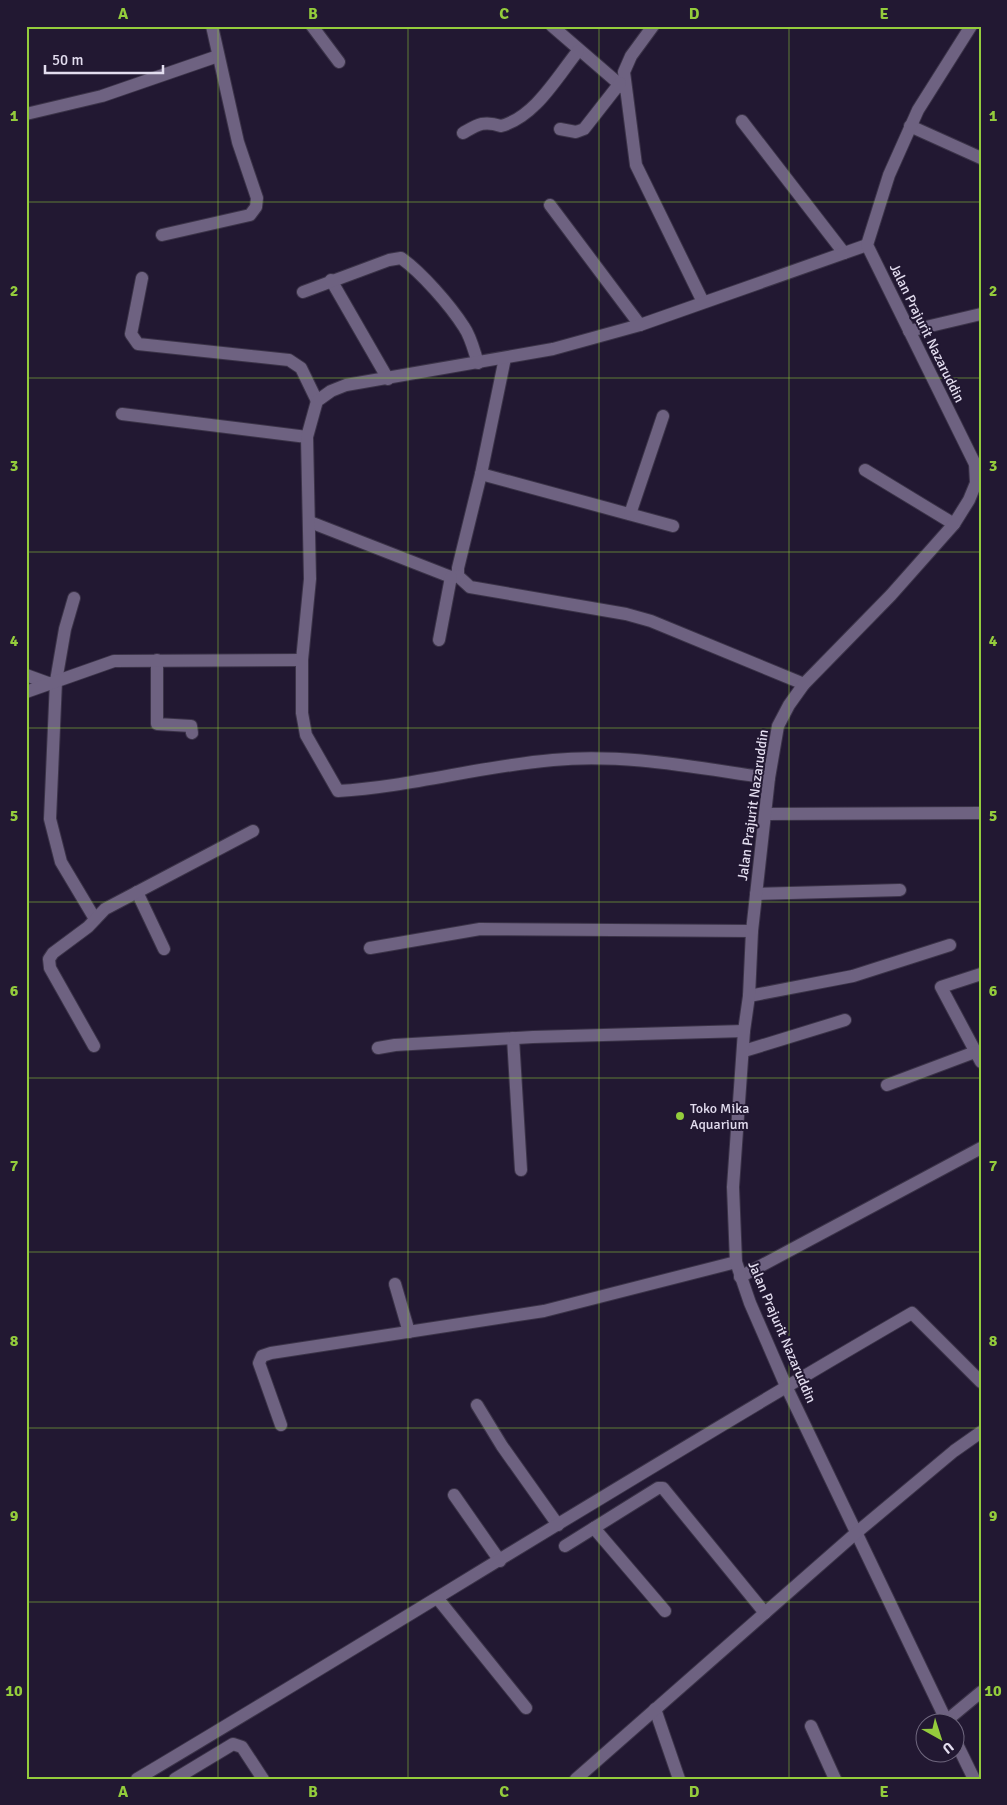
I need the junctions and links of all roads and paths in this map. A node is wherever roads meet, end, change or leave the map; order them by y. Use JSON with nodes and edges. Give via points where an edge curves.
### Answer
{"nodes":[{"id":1,"x":212,"y":26,"type":"edge"},
{"id":2,"x":312,"y":26,"type":"edge"},
{"id":3,"x":552,"y":26,"type":"edge"},
{"id":4,"x":654,"y":26,"type":"edge"},
{"id":5,"x":971,"y":26,"type":"edge"},
{"id":6,"x":578,"y":51,"type":"junction"},
{"id":7,"x":218,"y":56,"type":"junction"},
{"id":8,"x":339,"y":62,"type":"dead end"},
{"id":9,"x":622,"y":86,"type":"junction"},
{"id":10,"x":26,"y":114,"type":"edge"},
{"id":11,"x":742,"y":121,"type":"dead end"},
{"id":12,"x":910,"y":126,"type":"junction"},
{"id":13,"x":560,"y":129,"type":"dead end"},
{"id":14,"x":462,"y":133,"type":"dead end"},
{"id":15,"x":981,"y":158,"type":"edge"},
{"id":16,"x":550,"y":205,"type":"dead end"},
{"id":17,"x":162,"y":235,"type":"dead end"},
{"id":18,"x":867,"y":245,"type":"junction"},
{"id":19,"x":844,"y":254,"type":"junction"},
{"id":20,"x":142,"y":278,"type":"dead end"},
{"id":21,"x":331,"y":280,"type":"junction"},
{"id":22,"x":304,"y":292,"type":"dead end"},
{"id":23,"x":703,"y":302,"type":"junction"},
{"id":24,"x":981,"y":314,"type":"edge"},
{"id":25,"x":640,"y":325,"type":"junction"},
{"id":26,"x":909,"y":332,"type":"junction"},
{"id":27,"x":505,"y":358,"type":"junction"},
{"id":28,"x":478,"y":363,"type":"junction"},
{"id":29,"x":388,"y":379,"type":"junction"},
{"id":30,"x":317,"y":401,"type":"junction"},
{"id":31,"x":122,"y":414,"type":"dead end"},
{"id":32,"x":663,"y":416,"type":"dead end"},
{"id":33,"x":307,"y":437,"type":"junction"},
{"id":34,"x":865,"y":470,"type":"dead end"},
{"id":35,"x":481,"y":474,"type":"junction"},
{"id":36,"x":630,"y":514,"type":"junction"},
{"id":37,"x":310,"y":522,"type":"junction"},
{"id":38,"x":954,"y":524,"type":"junction"},
{"id":39,"x":673,"y":526,"type":"dead end"},
{"id":40,"x":454,"y":577,"type":"junction"},
{"id":41,"x":74,"y":598,"type":"dead end"},
{"id":42,"x":439,"y":640,"type":"dead end"},
{"id":43,"x":157,"y":660,"type":"junction"},
{"id":44,"x":302,"y":660,"type":"junction"},
{"id":45,"x":26,"y":674,"type":"edge"},
{"id":46,"x":52,"y":682,"type":"junction"},
{"id":47,"x":804,"y":684,"type":"junction"},
{"id":48,"x":26,"y":692,"type":"edge"},
{"id":49,"x":192,"y":733,"type":"dead end"},
{"id":50,"x":769,"y":778,"type":"junction"},
{"id":51,"x":981,"y":813,"type":"edge"},
{"id":52,"x":766,"y":814,"type":"junction"},
{"id":53,"x":253,"y":831,"type":"dead end"},
{"id":54,"x":900,"y":890,"type":"dead end"},
{"id":55,"x":136,"y":892,"type":"junction"},
{"id":56,"x":756,"y":894,"type":"junction"},
{"id":57,"x":95,"y":919,"type":"junction"},
{"id":58,"x":752,"y":930,"type":"junction"},
{"id":59,"x":950,"y":945,"type":"dead end"},
{"id":60,"x":370,"y":948,"type":"dead end"},
{"id":61,"x":164,"y":949,"type":"dead end"},
{"id":62,"x":981,"y":974,"type":"edge"},
{"id":63,"x":749,"y":996,"type":"junction"},
{"id":64,"x":845,"y":1020,"type":"dead end"},
{"id":65,"x":744,"y":1031,"type":"junction"},
{"id":66,"x":513,"y":1038,"type":"junction"},
{"id":67,"x":94,"y":1046,"type":"dead end"},
{"id":68,"x":378,"y":1048,"type":"dead end"},
{"id":69,"x":744,"y":1051,"type":"junction"},
{"id":70,"x":978,"y":1057,"type":"edge"},
{"id":71,"x":887,"y":1085,"type":"dead end"},
{"id":72,"x":981,"y":1148,"type":"edge"},
{"id":73,"x":521,"y":1170,"type":"dead end"},
{"id":74,"x":736,"y":1262,"type":"junction"},
{"id":75,"x":740,"y":1277,"type":"junction"},
{"id":76,"x":395,"y":1284,"type":"dead end"},
{"id":77,"x":408,"y":1332,"type":"junction"},
{"id":78,"x":981,"y":1382,"type":"edge"},
{"id":79,"x":786,"y":1386,"type":"junction"},
{"id":80,"x":477,"y":1405,"type":"dead end"},
{"id":81,"x":281,"y":1425,"type":"dead end"},
{"id":82,"x":981,"y":1432,"type":"edge"},
{"id":83,"x":454,"y":1496,"type":"dead end"},
{"id":84,"x":558,"y":1525,"type":"junction"},
{"id":85,"x":594,"y":1528,"type":"junction"},
{"id":86,"x":856,"y":1533,"type":"junction"},
{"id":87,"x":565,"y":1546,"type":"dead end"},
{"id":88,"x":500,"y":1560,"type":"junction"},
{"id":89,"x":438,"y":1599,"type":"junction"},
{"id":90,"x":665,"y":1611,"type":"dead end"},
{"id":91,"x":765,"y":1613,"type":"junction"},
{"id":92,"x":981,"y":1692,"type":"edge"},
{"id":93,"x":526,"y":1708,"type":"dead end"},
{"id":94,"x":655,"y":1709,"type":"junction"},
{"id":95,"x":942,"y":1712,"type":"edge"},
{"id":96,"x":958,"y":1712,"type":"edge"},
{"id":97,"x":811,"y":1726,"type":"dead end"},
{"id":98,"x":964,"y":1760,"type":"edge"},
{"id":99,"x":972,"y":1778,"type":"edge"},
{"id":100,"x":137,"y":1779,"type":"edge"},
{"id":101,"x":176,"y":1779,"type":"edge"},
{"id":102,"x":263,"y":1779,"type":"edge"},
{"id":103,"x":576,"y":1779,"type":"edge"},
{"id":104,"x":679,"y":1779,"type":"edge"},
{"id":105,"x":835,"y":1779,"type":"edge"}],
"edges":[{"from":1,"to":7,"type":"street"},
{"from":2,"to":8,"type":"street"},
{"from":3,"to":6,"type":"street"},
{"from":4,"to":9,"type":"street","via":[[631,56]]},
{"from":5,"to":12,"type":"street"},
{"from":6,"to":9,"type":"street"},
{"from":6,"to":14,"type":"street","via":[[531,109],[520,117],[501,126],[476,124]]},
{"from":7,"to":10,"type":"street","via":[[102,96]]},
{"from":7,"to":17,"type":"street","via":[[238,142],[257,198],[256,207],[250,215]]},
{"from":9,"to":13,"type":"street","via":[[584,128],[576,132]]},
{"from":9,"to":23,"type":"street","via":[[636,165]]},
{"from":11,"to":19,"type":"street"},
{"from":12,"to":15,"type":"street"},
{"from":12,"to":18,"type":"street","via":[[889,175]]},
{"from":16,"to":25,"type":"street"},
{"from":18,"to":19,"type":"street"},
{"from":18,"to":26,"type":"street","name":"Jalan Prajurit Nazaruddin"},
{"from":19,"to":23,"type":"street"},
{"from":20,"to":30,"type":"street","via":[[132,334],[138,344],[289,360],[301,368]]},
{"from":21,"to":22,"type":"street"},
{"from":21,"to":28,"type":"street","via":[[401,258],[465,327]]},
{"from":21,"to":29,"type":"street"},
{"from":23,"to":25,"type":"street"},
{"from":24,"to":26,"type":"street"},
{"from":25,"to":27,"type":"street","via":[[553,349]]},
{"from":26,"to":38,"type":"street","name":"Jalan Prajurit Nazaruddin","via":[[976,464],[973,491]]},
{"from":27,"to":28,"type":"street"},
{"from":27,"to":35,"type":"street"},
{"from":28,"to":29,"type":"street"},
{"from":29,"to":30,"type":"street","via":[[346,385]]},
{"from":30,"to":33,"type":"street"},
{"from":31,"to":33,"type":"street"},
{"from":32,"to":36,"type":"street"},
{"from":33,"to":37,"type":"street"},
{"from":34,"to":38,"type":"street"},
{"from":35,"to":36,"type":"street"},
{"from":35,"to":40,"type":"street"},
{"from":36,"to":39,"type":"street"},
{"from":37,"to":40,"type":"street"},
{"from":37,"to":44,"type":"street","via":[[310,579]]},
{"from":38,"to":47,"type":"street","name":"Jalan Prajurit Nazaruddin"},
{"from":40,"to":42,"type":"street"},
{"from":40,"to":47,"type":"street","via":[[470,586],[651,621]]},
{"from":41,"to":46,"type":"street"},
{"from":43,"to":44,"type":"street"},
{"from":43,"to":46,"type":"street","via":[[114,661]]},
{"from":43,"to":49,"type":"street","via":[[157,724],[191,726]]},
{"from":44,"to":50,"type":"street","via":[[302,713],[306,735],[338,791],[552,760],[591,758],[629,759]]},
{"from":45,"to":46,"type":"street"},
{"from":46,"to":48,"type":"street"},
{"from":46,"to":57,"type":"street","via":[[50,819],[61,862]]},
{"from":47,"to":50,"type":"street","name":"Jalan Prajurit Nazaruddin","via":[[778,726]]},
{"from":50,"to":52,"type":"street","name":"Jalan Prajurit Nazaruddin"},
{"from":51,"to":52,"type":"street"},
{"from":52,"to":56,"type":"street","name":"Jalan Prajurit Nazaruddin"},
{"from":53,"to":55,"type":"street"},
{"from":54,"to":56,"type":"street"},
{"from":55,"to":57,"type":"street","via":[[105,909]]},
{"from":55,"to":61,"type":"street"},
{"from":56,"to":58,"type":"street","name":"Jalan Prajurit Nazaruddin"},
{"from":57,"to":67,"type":"street","via":[[49,959],[50,968]]},
{"from":58,"to":60,"type":"street","via":[[480,929]]},
{"from":58,"to":63,"type":"street","name":"Jalan Prajurit Nazaruddin"},
{"from":59,"to":63,"type":"street","via":[[853,976]]},
{"from":62,"to":70,"type":"street","via":[[941,987]]},
{"from":63,"to":65,"type":"street","name":"Jalan Prajurit Nazaruddin"},
{"from":64,"to":69,"type":"street"},
{"from":65,"to":66,"type":"street"},
{"from":65,"to":69,"type":"street","name":"Jalan Prajurit Nazaruddin"},
{"from":66,"to":68,"type":"street"},
{"from":66,"to":73,"type":"street"},
{"from":69,"to":74,"type":"street","name":"Jalan Prajurit Nazaruddin","via":[[733,1187]]},
{"from":70,"to":71,"type":"street"},
{"from":72,"to":75,"type":"street"},
{"from":74,"to":75,"type":"street","name":"Jalan Prajurit Nazaruddin"},
{"from":74,"to":77,"type":"street","via":[[544,1311]]},
{"from":75,"to":79,"type":"street","name":"Jalan Prajurit Nazaruddin"},
{"from":76,"to":77,"type":"street"},
{"from":77,"to":81,"type":"street","via":[[262,1356],[259,1363]]},
{"from":78,"to":79,"type":"street","via":[[912,1313]]},
{"from":79,"to":84,"type":"street"},
{"from":79,"to":86,"type":"street","name":"Jalan Prajurit Nazaruddin"},
{"from":80,"to":84,"type":"street"},
{"from":82,"to":86,"type":"street"},
{"from":83,"to":88,"type":"street"},
{"from":84,"to":88,"type":"street"},
{"from":85,"to":87,"type":"street"},
{"from":85,"to":90,"type":"street"},
{"from":85,"to":91,"type":"street","via":[[658,1488],[663,1488]]},
{"from":86,"to":91,"type":"street"},
{"from":86,"to":95,"type":"street","name":"Jalan Prajurit Nazaruddin"},
{"from":88,"to":89,"type":"street"},
{"from":89,"to":93,"type":"street"},
{"from":89,"to":100,"type":"street","via":[[316,1669]]},
{"from":91,"to":94,"type":"street"},
{"from":92,"to":96,"type":"street"},
{"from":94,"to":103,"type":"street"},
{"from":94,"to":104,"type":"street"},
{"from":97,"to":105,"type":"street"},
{"from":98,"to":99,"type":"street"},
{"from":101,"to":102,"type":"street","via":[[234,1744],[242,1747]]}]}
